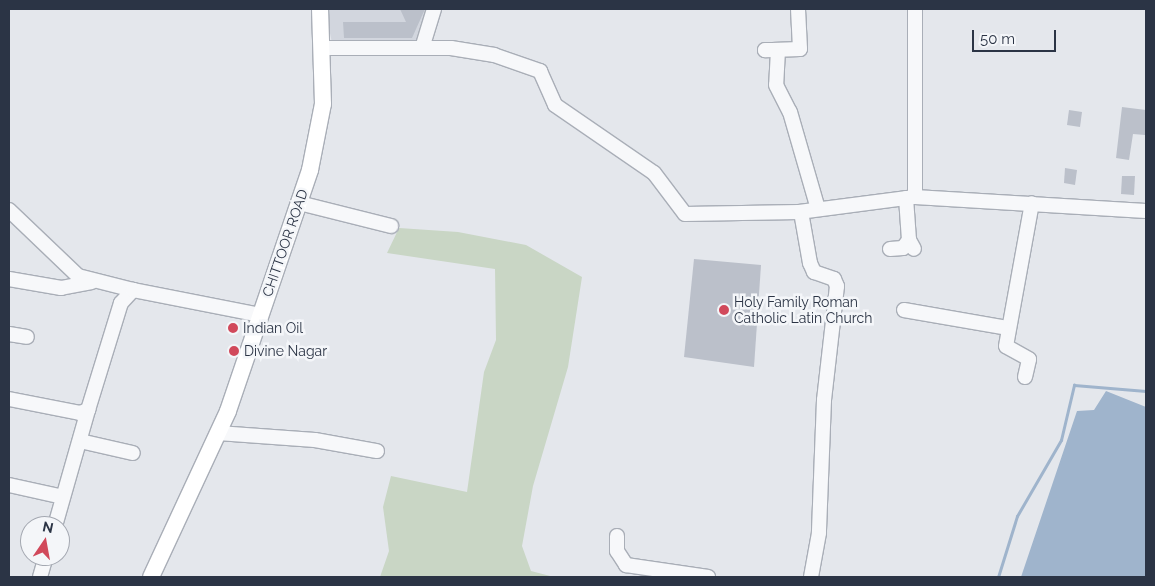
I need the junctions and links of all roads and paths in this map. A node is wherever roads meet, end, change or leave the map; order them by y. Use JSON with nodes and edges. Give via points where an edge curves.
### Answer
{"nodes":[{"id":1,"x":320,"y":9,"type":"edge"},
{"id":2,"x":434,"y":9,"type":"edge"},
{"id":3,"x":798,"y":9,"type":"edge"},
{"id":4,"x":915,"y":9,"type":"edge"},
{"id":5,"x":423,"y":46,"type":"junction"},
{"id":6,"x":324,"y":48,"type":"junction"},
{"id":7,"x":910,"y":198,"type":"junction"},
{"id":8,"x":299,"y":203,"type":"junction"},
{"id":9,"x":1032,"y":203,"type":"junction"},
{"id":10,"x":818,"y":209,"type":"junction"},
{"id":11,"x":9,"y":210,"type":"edge"},
{"id":12,"x":1146,"y":210,"type":"edge"},
{"id":13,"x":801,"y":212,"type":"junction"},
{"id":14,"x":391,"y":226,"type":"dead end"},
{"id":15,"x":890,"y":249,"type":"dead end"},
{"id":16,"x":9,"y":279,"type":"edge"},
{"id":17,"x":94,"y":281,"type":"junction"},
{"id":18,"x":132,"y":290,"type":"junction"},
{"id":19,"x":904,"y":310,"type":"dead end"},
{"id":20,"x":261,"y":314,"type":"junction"},
{"id":21,"x":1008,"y":328,"type":"junction"},
{"id":22,"x":9,"y":334,"type":"edge"},
{"id":23,"x":27,"y":337,"type":"dead end"},
{"id":24,"x":1025,"y":377,"type":"dead end"},
{"id":25,"x":9,"y":399,"type":"edge"},
{"id":26,"x":88,"y":410,"type":"junction"},
{"id":27,"x":218,"y":433,"type":"junction"},
{"id":28,"x":80,"y":441,"type":"junction"},
{"id":29,"x":377,"y":451,"type":"dead end"},
{"id":30,"x":132,"y":453,"type":"dead end"},
{"id":31,"x":9,"y":485,"type":"edge"},
{"id":32,"x":63,"y":497,"type":"junction"},
{"id":33,"x":58,"y":516,"type":"edge"},
{"id":34,"x":617,"y":536,"type":"dead end"},
{"id":35,"x":151,"y":577,"type":"edge"},
{"id":36,"x":708,"y":577,"type":"edge"},
{"id":37,"x":811,"y":577,"type":"edge"}],
"edges":[{"from":1,"to":6,"type":"main road","name":"CHITTOOR ROAD"},
{"from":2,"to":5,"type":"street"},
{"from":3,"to":10,"type":"street","via":[[800,49],[765,50],[778,50],[776,86],[790,112]]},
{"from":4,"to":7,"type":"street"},
{"from":5,"to":6,"type":"street"},
{"from":5,"to":13,"type":"street","via":[[494,54],[540,71],[554,105],[654,172],[686,214]]},
{"from":6,"to":8,"type":"main road","name":"CHITTOOR ROAD","via":[[323,104]]},
{"from":7,"to":9,"type":"street"},
{"from":7,"to":10,"type":"street"},
{"from":7,"to":15,"type":"street","via":[[912,244]]},
{"from":8,"to":14,"type":"street"},
{"from":8,"to":20,"type":"main road","name":"CHITTOOR ROAD"},
{"from":9,"to":12,"type":"street"},
{"from":9,"to":21,"type":"street"},
{"from":10,"to":13,"type":"street"},
{"from":11,"to":17,"type":"street","via":[[78,276]]},
{"from":13,"to":37,"type":"street","via":[[814,272],[834,279],[837,286],[824,400],[819,533]]},
{"from":16,"to":17,"type":"street","via":[[61,288]]},
{"from":17,"to":18,"type":"street"},
{"from":18,"to":20,"type":"street"},
{"from":18,"to":26,"type":"street","via":[[121,303]]},
{"from":19,"to":21,"type":"street"},
{"from":20,"to":27,"type":"main road","name":"CHITTOOR ROAD"},
{"from":21,"to":24,"type":"street","via":[[1006,346],[1029,359]]},
{"from":22,"to":23,"type":"street"},
{"from":25,"to":26,"type":"street","via":[[80,413]]},
{"from":26,"to":28,"type":"street"},
{"from":27,"to":29,"type":"street","via":[[315,440]]},
{"from":27,"to":35,"type":"main road","name":"CHITTOOR ROAD"},
{"from":28,"to":30,"type":"street"},
{"from":28,"to":32,"type":"street"},
{"from":31,"to":32,"type":"street"},
{"from":32,"to":33,"type":"street"},
{"from":34,"to":36,"type":"street","via":[[617,551],[626,565]]}]}
